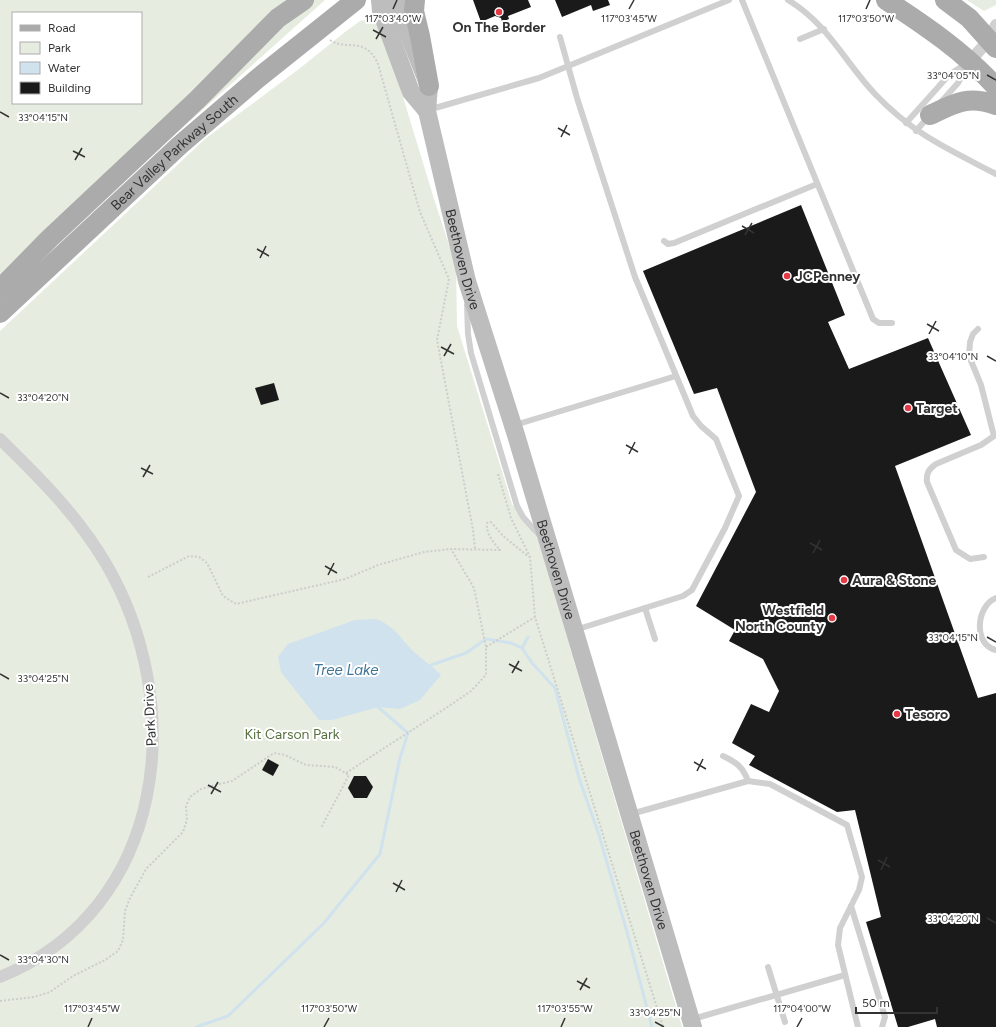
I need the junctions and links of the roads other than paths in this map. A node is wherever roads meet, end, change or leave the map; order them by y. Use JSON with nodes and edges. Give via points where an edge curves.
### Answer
{"nodes":[{"id":1,"x":304,"y":0,"type":"edge"},
{"id":2,"x":356,"y":0,"type":"edge"},
{"id":3,"x":380,"y":0,"type":"edge"},
{"id":4,"x":395,"y":0,"type":"edge"},
{"id":5,"x":415,"y":0,"type":"edge"},
{"id":6,"x":729,"y":0,"type":"edge"},
{"id":7,"x":742,"y":0,"type":"edge"},
{"id":8,"x":788,"y":0,"type":"edge"},
{"id":9,"x":886,"y":0,"type":"edge"},
{"id":10,"x":945,"y":0,"type":"edge"},
{"id":11,"x":824,"y":29,"type":"junction"},
{"id":12,"x":560,"y":37,"type":"dead end"},
{"id":13,"x":994,"y":38,"type":"edge"},
{"id":14,"x":800,"y":39,"type":"dead end"},
{"id":15,"x":970,"y":61,"type":"junction"},
{"id":16,"x":567,"y":65,"type":"junction"},
{"id":17,"x":429,"y":86,"type":"junction"},
{"id":18,"x":996,"y":87,"type":"edge"},
{"id":19,"x":996,"y":105,"type":"edge"},
{"id":20,"x":427,"y":111,"type":"junction"},
{"id":21,"x":930,"y":115,"type":"junction"},
{"id":22,"x":906,"y":123,"type":"junction"},
{"id":23,"x":916,"y":131,"type":"junction"},
{"id":24,"x":996,"y":174,"type":"edge"},
{"id":25,"x":817,"y":184,"type":"junction"},
{"id":26,"x":664,"y":241,"type":"dead end"},
{"id":27,"x":467,"y":281,"type":"junction"},
{"id":28,"x":0,"y":289,"type":"edge"},
{"id":29,"x":0,"y":313,"type":"edge"},
{"id":30,"x":892,"y":323,"type":"dead end"},
{"id":31,"x":978,"y":329,"type":"dead end"},
{"id":32,"x":676,"y":376,"type":"junction"},
{"id":33,"x":513,"y":425,"type":"junction"},
{"id":34,"x":0,"y":439,"type":"edge"},
{"id":35,"x":549,"y":547,"type":"junction"},
{"id":36,"x":984,"y":557,"type":"dead end"},
{"id":37,"x":996,"y":598,"type":"edge"},
{"id":38,"x":645,"y":608,"type":"junction"},
{"id":39,"x":574,"y":631,"type":"junction"},
{"id":40,"x":655,"y":639,"type":"dead end"},
{"id":41,"x":996,"y":650,"type":"edge"},
{"id":42,"x":723,"y":756,"type":"dead end"},
{"id":43,"x":748,"y":781,"type":"junction"},
{"id":44,"x":629,"y":815,"type":"junction"},
{"id":45,"x":851,"y":906,"type":"junction"},
{"id":46,"x":768,"y":966,"type":"dead end"},
{"id":47,"x":845,"y":975,"type":"junction"},
{"id":48,"x":0,"y":977,"type":"edge"},
{"id":49,"x":776,"y":994,"type":"junction"},
{"id":50,"x":785,"y":1022,"type":"dead end"},
{"id":51,"x":692,"y":1023,"type":"edge"},
{"id":52,"x":858,"y":1027,"type":"edge"},
{"id":53,"x":882,"y":1027,"type":"edge"}],
"edges":[{"from":1,"to":28,"type":"main road","name":"Bear Valley Parkway South","via":[[278,18],[198,99],[49,239]]},
{"from":2,"to":29,"type":"main road","name":"Bear Valley Parkway South","via":[[180,145]]},
{"from":3,"to":20,"type":"main road","name":"Beethoven Drive","via":[[381,11],[411,92]]},
{"from":4,"to":17,"type":"main road","name":"Beethoven Drive"},
{"from":5,"to":17,"type":"main road","via":[[414,12]]},
{"from":6,"to":16,"type":"lane"},
{"from":7,"to":25,"type":"lane"},
{"from":8,"to":11,"type":"lane"},
{"from":9,"to":15,"type":"main road","via":[[938,35]]},
{"from":10,"to":13,"type":"main road"},
{"from":11,"to":14,"type":"lane"},
{"from":11,"to":22,"type":"lane","via":[[870,89]]},
{"from":12,"to":16,"type":"lane"},
{"from":13,"to":15,"type":"street"},
{"from":15,"to":18,"type":"main road"},
{"from":15,"to":21,"type":"lane","via":[[958,83]]},
{"from":15,"to":22,"type":"lane","via":[[948,75]]},
{"from":16,"to":20,"type":"lane","via":[[520,84]]},
{"from":16,"to":32,"type":"lane","via":[[635,277]]},
{"from":17,"to":20,"type":"main road","name":"Beethoven Drive"},
{"from":19,"to":21,"type":"main road","via":[[978,100],[959,101]]},
{"from":20,"to":27,"type":"main road","name":"Beethoven Drive"},
{"from":21,"to":23,"type":"lane"},
{"from":22,"to":23,"type":"lane"},
{"from":23,"to":24,"type":"lane"},
{"from":25,"to":26,"type":"lane","via":[[674,243],[668,244]]},
{"from":25,"to":30,"type":"lane","via":[[873,318],[879,323]]},
{"from":27,"to":33,"type":"main road","name":"Beethoven Drive"},
{"from":27,"to":35,"type":"lane","via":[[471,353],[515,499],[523,517]]},
{"from":31,"to":36,"type":"lane","via":[[970,342],[969,356],[981,385],[994,436],[981,445],[936,464],[926,476],[956,550],[970,559]]},
{"from":32,"to":33,"type":"lane"},
{"from":32,"to":38,"type":"lane","via":[[693,416],[700,426],[716,439],[737,489],[738,500],[692,590],[683,596]]},
{"from":33,"to":35,"type":"main road","name":"Beethoven Drive"},
{"from":34,"to":48,"type":"street","name":"Park Drive","via":[[51,488],[106,563],[129,612],[148,674],[154,732],[143,819],[116,878],[95,906],[66,936],[36,958]]},
{"from":35,"to":39,"type":"main road","name":"Beethoven Drive"},
{"from":37,"to":41,"type":"lane","via":[[990,600],[983,609],[981,622],[986,646]]},
{"from":38,"to":39,"type":"lane"},
{"from":38,"to":40,"type":"lane"},
{"from":39,"to":44,"type":"main road","name":"Beethoven Drive"},
{"from":42,"to":43,"type":"lane","via":[[740,765]]},
{"from":43,"to":44,"type":"lane"},
{"from":43,"to":45,"type":"lane","via":[[770,784],[847,825],[862,877]]},
{"from":44,"to":51,"type":"main road","name":"Beethoven Drive"},
{"from":45,"to":47,"type":"lane","via":[[838,936]]},
{"from":45,"to":53,"type":"lane","via":[[885,1017]]},
{"from":46,"to":49,"type":"lane"},
{"from":47,"to":49,"type":"lane"},
{"from":47,"to":52,"type":"lane"},
{"from":49,"to":50,"type":"lane"},
{"from":49,"to":51,"type":"lane"}]}
